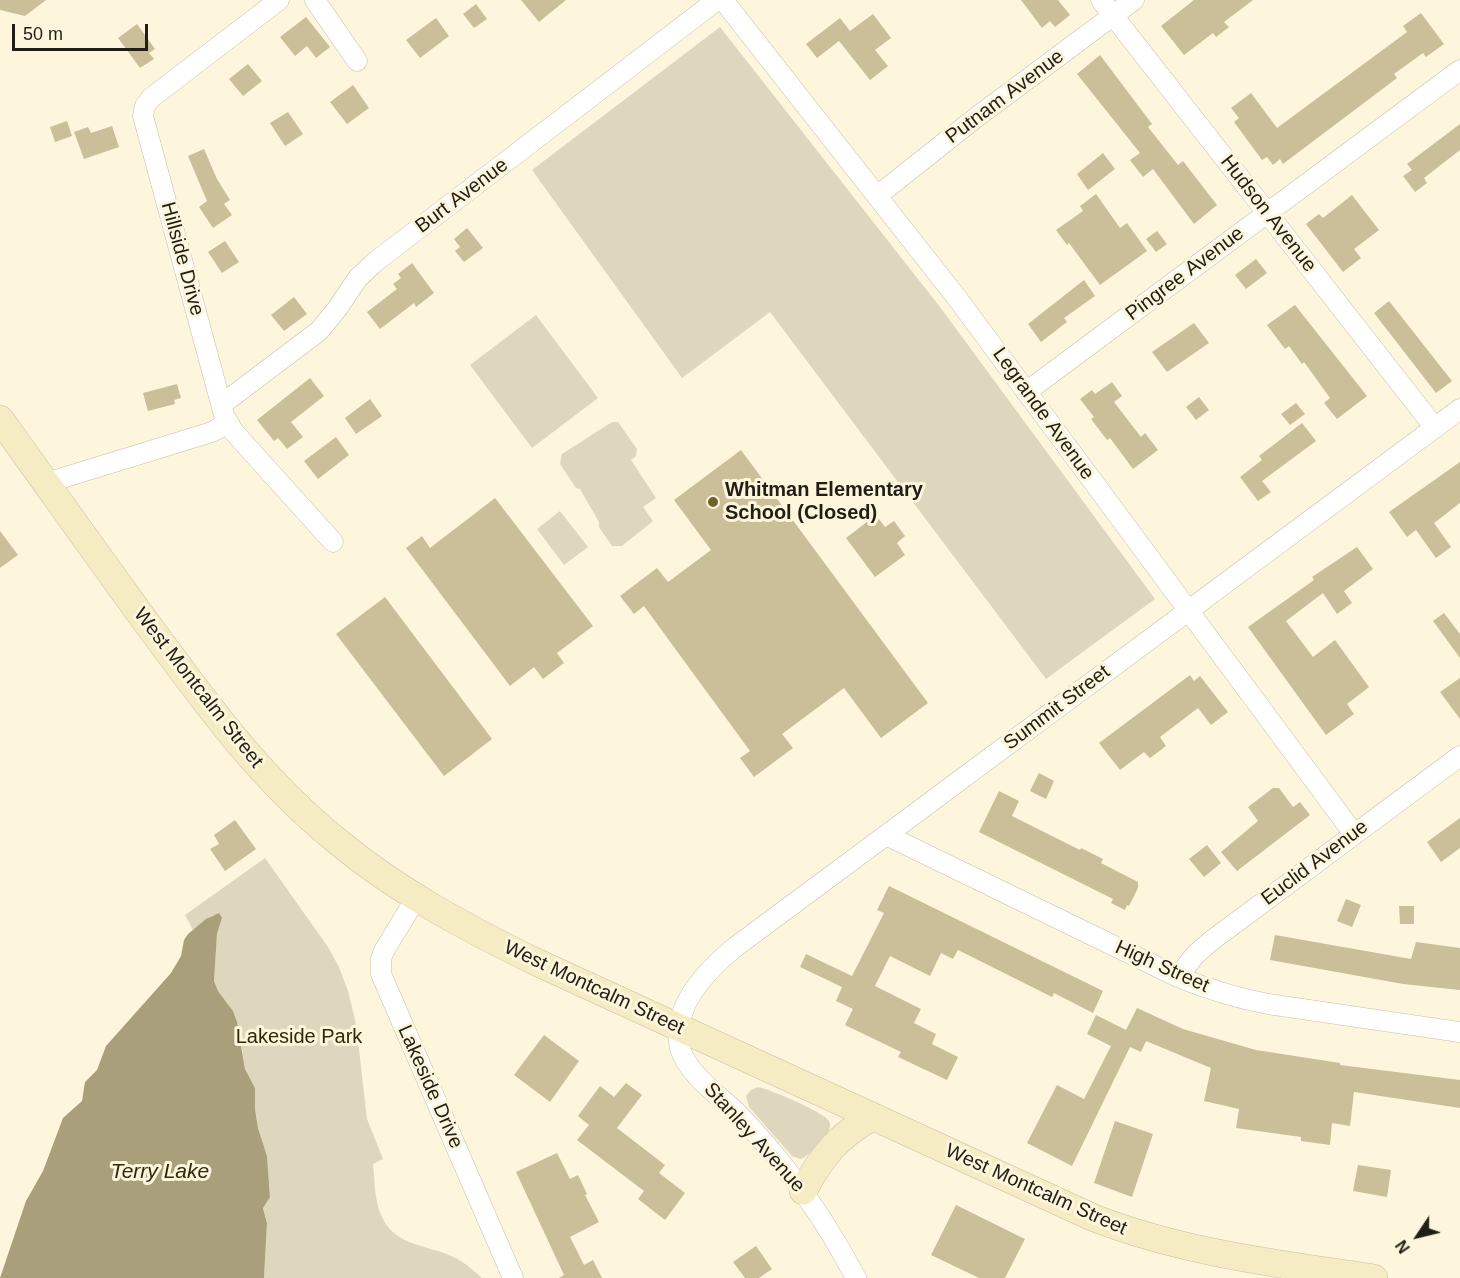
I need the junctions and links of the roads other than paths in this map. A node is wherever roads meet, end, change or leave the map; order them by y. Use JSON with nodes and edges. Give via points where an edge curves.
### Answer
{"nodes":[{"id":1,"x":279,"y":0,"type":"edge"},
{"id":2,"x":315,"y":0,"type":"edge"},
{"id":3,"x":717,"y":0,"type":"edge"},
{"id":4,"x":723,"y":0,"type":"edge"},
{"id":5,"x":1134,"y":0,"type":"edge"},
{"id":6,"x":1107,"y":8,"type":"edge"},
{"id":7,"x":357,"y":61,"type":"dead end"},
{"id":8,"x":1460,"y":70,"type":"edge"},
{"id":9,"x":877,"y":196,"type":"junction"},
{"id":10,"x":1267,"y":213,"type":"junction"},
{"id":11,"x":1026,"y":392,"type":"junction"},
{"id":12,"x":1460,"y":409,"type":"edge"},
{"id":13,"x":224,"y":414,"type":"junction"},
{"id":14,"x":0,"y":419,"type":"edge"},
{"id":15,"x":1435,"y":428,"type":"junction"},
{"id":16,"x":46,"y":483,"type":"junction"},
{"id":17,"x":333,"y":542,"type":"dead end"},
{"id":18,"x":1188,"y":610,"type":"junction"},
{"id":19,"x":1460,"y":756,"type":"edge"},
{"id":20,"x":1354,"y":834,"type":"junction"},
{"id":21,"x":886,"y":835,"type":"junction"},
{"id":22,"x":416,"y":898,"type":"junction"},
{"id":23,"x":1178,"y":977,"type":"junction"},
{"id":24,"x":679,"y":1028,"type":"junction"},
{"id":25,"x":1460,"y":1032,"type":"edge"},
{"id":26,"x":872,"y":1117,"type":"junction"},
{"id":27,"x":803,"y":1191,"type":"junction"},
{"id":28,"x":513,"y":1278,"type":"edge"},
{"id":29,"x":856,"y":1278,"type":"edge"},
{"id":30,"x":1374,"y":1278,"type":"edge"}],
"edges":[{"from":1,"to":13,"type":"street","name":"Hillside Drive","via":[[151,99],[144,111]]},
{"from":2,"to":7,"type":"street"},
{"from":3,"to":13,"type":"street","name":"Burt Avenue","via":[[375,262],[358,278],[319,331]]},
{"from":4,"to":9,"type":"street","name":"Legrande Avenue"},
{"from":5,"to":6,"type":"street","name":"Putnam Avenue"},
{"from":6,"to":9,"type":"street","name":"Putnam Avenue"},
{"from":6,"to":10,"type":"street","name":"Hudson Avenue"},
{"from":8,"to":10,"type":"street","name":"Pingree Avenue"},
{"from":9,"to":11,"type":"street","name":"Legrande Avenue"},
{"from":10,"to":11,"type":"street","name":"Pingree Avenue"},
{"from":10,"to":15,"type":"street","name":"Hudson Avenue"},
{"from":11,"to":18,"type":"street","name":"Legrande Avenue"},
{"from":12,"to":15,"type":"street","name":"Summit Street"},
{"from":13,"to":16,"type":"street","name":"Burt Avenue","via":[[212,432]]},
{"from":13,"to":17,"type":"street","name":"Hillside Drive"},
{"from":14,"to":16,"type":"main road","name":"West Montcalm Street"},
{"from":15,"to":18,"type":"street","name":"Summit Street"},
{"from":16,"to":22,"type":"main road","name":"West Montcalm Street","via":[[202,699],[252,761],[335,840]]},
{"from":18,"to":20,"type":"street","name":"Legrande Avenue"},
{"from":18,"to":21,"type":"street","name":"Summit Street"},
{"from":19,"to":20,"type":"street","name":"Euclid Avenue"},
{"from":20,"to":23,"type":"street","name":"Euclid Avenue","via":[[1210,941]]},
{"from":21,"to":23,"type":"street","name":"High Street"},
{"from":21,"to":24,"type":"street","name":"Summit Street","via":[[720,960],[686,1004]]},
{"from":22,"to":24,"type":"main road","name":"West Montcalm Street","via":[[526,957]]},
{"from":22,"to":28,"type":"street","name":"Lakeside Drive","via":[[384,951],[381,974]]},
{"from":23,"to":25,"type":"street","name":"High Street","via":[[1246,1000]]},
{"from":24,"to":26,"type":"main road","name":"West Montcalm Street"},
{"from":24,"to":27,"type":"street","name":"Stanley Avenue","via":[[680,1049],[690,1069],[738,1114]]},
{"from":26,"to":27,"type":"main road","via":[[828,1149]]},
{"from":26,"to":30,"type":"main road","name":"West Montcalm Street","via":[[1122,1229],[1206,1252]]},
{"from":27,"to":29,"type":"street","name":"Stanley Avenue"}]}
